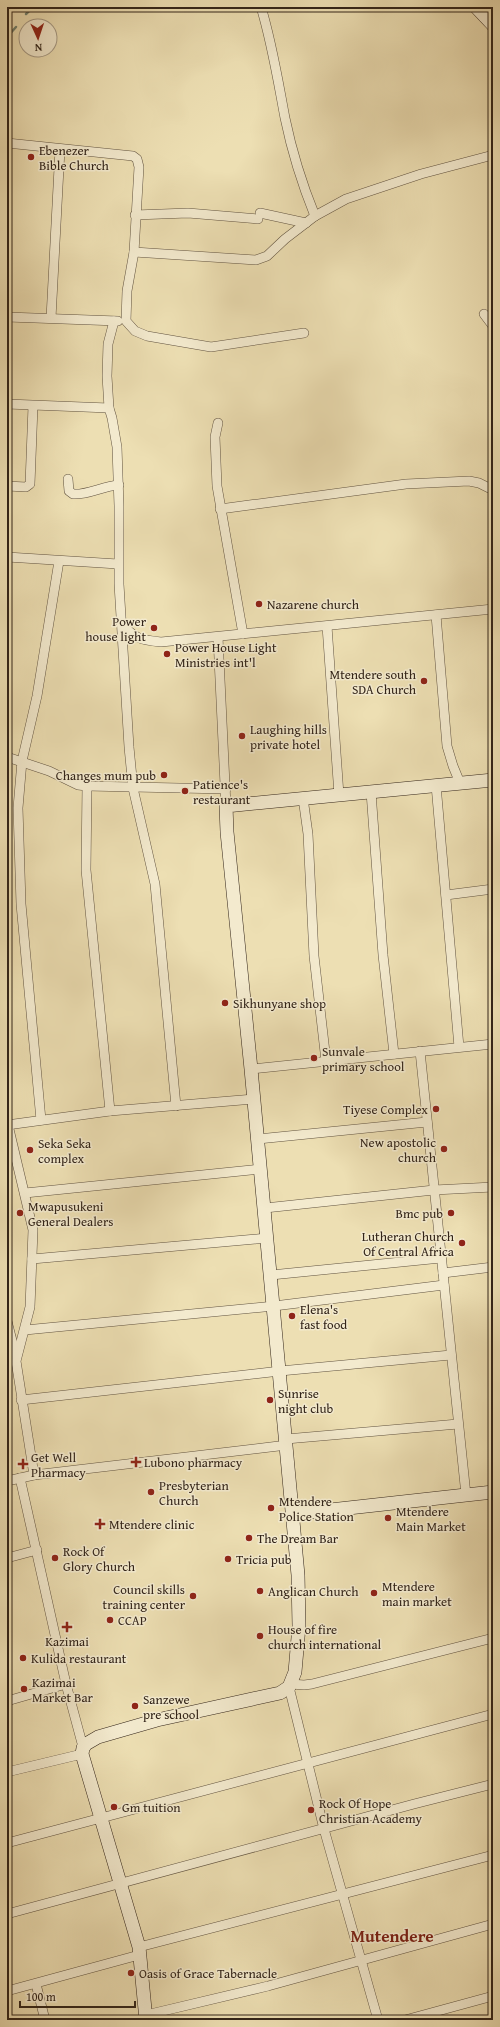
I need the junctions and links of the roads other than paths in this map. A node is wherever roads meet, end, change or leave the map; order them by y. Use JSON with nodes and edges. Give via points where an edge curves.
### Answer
{"nodes":[{"id":1,"x":261,"y":7,"type":"edge"},
{"id":2,"x":476,"y":7,"type":"edge"},
{"id":3,"x":493,"y":25,"type":"edge"},
{"id":4,"x":7,"y":144,"type":"edge"},
{"id":5,"x":60,"y":149,"type":"junction"},
{"id":6,"x":493,"y":155,"type":"edge"},
{"id":7,"x":135,"y":215,"type":"junction"},
{"id":8,"x":314,"y":216,"type":"junction"},
{"id":9,"x":306,"y":223,"type":"junction"},
{"id":10,"x":134,"y":252,"type":"junction"},
{"id":11,"x":484,"y":314,"type":"dead end"},
{"id":12,"x":7,"y":317,"type":"edge"},
{"id":13,"x":51,"y":318,"type":"junction"},
{"id":14,"x":114,"y":321,"type":"junction"},
{"id":15,"x":126,"y":321,"type":"junction"},
{"id":16,"x":493,"y":326,"type":"edge"},
{"id":17,"x":304,"y":333,"type":"dead end"},
{"id":18,"x":7,"y":404,"type":"edge"},
{"id":19,"x":33,"y":406,"type":"junction"},
{"id":20,"x":109,"y":408,"type":"junction"},
{"id":21,"x":218,"y":423,"type":"dead end"},
{"id":22,"x":68,"y":480,"type":"dead end"},
{"id":23,"x":118,"y":485,"type":"junction"},
{"id":24,"x":7,"y":486,"type":"edge"},
{"id":25,"x":493,"y":490,"type":"edge"},
{"id":26,"x":220,"y":509,"type":"junction"},
{"id":27,"x":7,"y":557,"type":"edge"},
{"id":28,"x":60,"y":561,"type":"junction"},
{"id":29,"x":118,"y":564,"type":"junction"},
{"id":30,"x":493,"y":609,"type":"edge"},
{"id":31,"x":436,"y":615,"type":"junction"},
{"id":32,"x":121,"y":623,"type":"junction"},
{"id":33,"x":327,"y":626,"type":"junction"},
{"id":34,"x":243,"y":634,"type":"junction"},
{"id":35,"x":218,"y":637,"type":"junction"},
{"id":36,"x":7,"y":757,"type":"edge"},
{"id":37,"x":22,"y":761,"type":"junction"},
{"id":38,"x":493,"y":780,"type":"edge"},
{"id":39,"x":460,"y":783,"type":"junction"},
{"id":40,"x":436,"y":785,"type":"junction"},
{"id":41,"x":87,"y":786,"type":"junction"},
{"id":42,"x":133,"y":788,"type":"junction"},
{"id":43,"x":226,"y":789,"type":"junction"},
{"id":44,"x":371,"y":792,"type":"junction"},
{"id":45,"x":339,"y":795,"type":"junction"},
{"id":46,"x":304,"y":798,"type":"junction"},
{"id":47,"x":226,"y":806,"type":"junction"},
{"id":48,"x":493,"y":889,"type":"edge"},
{"id":49,"x":446,"y":895,"type":"junction"},
{"id":50,"x":493,"y":1044,"type":"edge"},
{"id":51,"x":459,"y":1047,"type":"junction"},
{"id":52,"x":420,"y":1051,"type":"junction"},
{"id":53,"x":394,"y":1054,"type":"junction"},
{"id":54,"x":326,"y":1061,"type":"junction"},
{"id":55,"x":251,"y":1069,"type":"junction"},
{"id":56,"x":254,"y":1100,"type":"junction"},
{"id":57,"x":176,"y":1106,"type":"junction"},
{"id":58,"x":110,"y":1111,"type":"junction"},
{"id":59,"x":41,"y":1120,"type":"junction"},
{"id":60,"x":427,"y":1122,"type":"junction"},
{"id":61,"x":8,"y":1125,"type":"edge"},
{"id":62,"x":258,"y":1139,"type":"junction"},
{"id":63,"x":261,"y":1169,"type":"junction"},
{"id":64,"x":493,"y":1187,"type":"edge"},
{"id":65,"x":434,"y":1190,"type":"junction"},
{"id":66,"x":25,"y":1194,"type":"junction"},
{"id":67,"x":265,"y":1208,"type":"junction"},
{"id":68,"x":267,"y":1238,"type":"junction"},
{"id":69,"x":32,"y":1258,"type":"junction"},
{"id":70,"x":441,"y":1258,"type":"junction"},
{"id":71,"x":493,"y":1266,"type":"edge"},
{"id":72,"x":443,"y":1273,"type":"junction"},
{"id":73,"x":271,"y":1275,"type":"junction"},
{"id":74,"x":444,"y":1285,"type":"junction"},
{"id":75,"x":274,"y":1306,"type":"junction"},
{"id":76,"x":7,"y":1321,"type":"edge"},
{"id":77,"x":25,"y":1330,"type":"junction"},
{"id":78,"x":451,"y":1355,"type":"junction"},
{"id":79,"x":16,"y":1357,"type":"junction"},
{"id":80,"x":280,"y":1371,"type":"junction"},
{"id":81,"x":21,"y":1400,"type":"junction"},
{"id":82,"x":458,"y":1424,"type":"junction"},
{"id":83,"x":287,"y":1442,"type":"junction"},
{"id":84,"x":34,"y":1475,"type":"junction"},
{"id":85,"x":20,"y":1478,"type":"junction"},
{"id":86,"x":7,"y":1481,"type":"edge"},
{"id":87,"x":493,"y":1492,"type":"edge"},
{"id":88,"x":466,"y":1495,"type":"junction"},
{"id":89,"x":294,"y":1514,"type":"junction"},
{"id":90,"x":37,"y":1550,"type":"junction"},
{"id":91,"x":7,"y":1558,"type":"edge"},
{"id":92,"x":493,"y":1638,"type":"edge"},
{"id":93,"x":66,"y":1684,"type":"junction"},
{"id":94,"x":290,"y":1686,"type":"junction"},
{"id":95,"x":7,"y":1700,"type":"edge"},
{"id":96,"x":493,"y":1714,"type":"edge"},
{"id":97,"x":83,"y":1750,"type":"junction"},
{"id":98,"x":307,"y":1764,"type":"junction"},
{"id":99,"x":7,"y":1772,"type":"edge"},
{"id":100,"x":493,"y":1784,"type":"edge"},
{"id":101,"x":102,"y":1818,"type":"junction"},
{"id":102,"x":324,"y":1829,"type":"junction"},
{"id":103,"x":7,"y":1843,"type":"edge"},
{"id":104,"x":493,"y":1855,"type":"edge"},
{"id":105,"x":120,"y":1883,"type":"junction"},
{"id":106,"x":342,"y":1895,"type":"junction"},
{"id":107,"x":7,"y":1914,"type":"edge"},
{"id":108,"x":493,"y":1924,"type":"edge"},
{"id":109,"x":139,"y":1951,"type":"junction"},
{"id":110,"x":361,"y":1960,"type":"junction"},
{"id":111,"x":36,"y":1984,"type":"junction"},
{"id":112,"x":7,"y":1991,"type":"edge"},
{"id":113,"x":493,"y":1996,"type":"edge"},
{"id":114,"x":146,"y":2017,"type":"edge"},
{"id":115,"x":45,"y":2020,"type":"edge"},
{"id":116,"x":378,"y":2020,"type":"edge"},
{"id":117,"x":405,"y":2020,"type":"edge"}],
"edges":[{"from":1,"to":8,"type":"street","via":[[294,154]]},
{"from":2,"to":3,"type":"main road"},
{"from":4,"to":5,"type":"street"},
{"from":5,"to":7,"type":"street","via":[[133,156],[138,159]]},
{"from":5,"to":13,"type":"street"},
{"from":6,"to":8,"type":"street","via":[[372,189]]},
{"from":7,"to":9,"type":"street","via":[[188,213],[259,216]]},
{"from":7,"to":10,"type":"street"},
{"from":8,"to":9,"type":"street"},
{"from":9,"to":10,"type":"street","via":[[267,256],[256,260]]},
{"from":10,"to":15,"type":"street","via":[[127,291]]},
{"from":11,"to":16,"type":"street"},
{"from":12,"to":13,"type":"street"},
{"from":13,"to":14,"type":"street"},
{"from":14,"to":15,"type":"street"},
{"from":14,"to":20,"type":"street","via":[[107,360]]},
{"from":15,"to":17,"type":"street","via":[[135,331],[147,336],[211,347]]},
{"from":18,"to":19,"type":"street"},
{"from":19,"to":20,"type":"street"},
{"from":19,"to":24,"type":"street","via":[[30,484],[26,487]]},
{"from":20,"to":23,"type":"street","via":[[117,447]]},
{"from":21,"to":26,"type":"street","via":[[215,452]]},
{"from":22,"to":23,"type":"street","via":[[69,491],[73,494],[91,493]]},
{"from":23,"to":29,"type":"street"},
{"from":25,"to":26,"type":"street","via":[[469,481],[406,484]]},
{"from":26,"to":34,"type":"street"},
{"from":27,"to":28,"type":"street"},
{"from":28,"to":29,"type":"street"},
{"from":28,"to":37,"type":"street","via":[[37,696]]},
{"from":29,"to":32,"type":"street"},
{"from":30,"to":31,"type":"street"},
{"from":31,"to":33,"type":"street"},
{"from":31,"to":39,"type":"street","via":[[447,746]]},
{"from":32,"to":35,"type":"street","via":[[132,635],[144,640],[161,642]]},
{"from":32,"to":42,"type":"street"},
{"from":33,"to":34,"type":"street"},
{"from":33,"to":45,"type":"street"},
{"from":34,"to":35,"type":"street"},
{"from":35,"to":43,"type":"street"},
{"from":36,"to":37,"type":"street"},
{"from":37,"to":41,"type":"street","via":[[78,785]]},
{"from":37,"to":59,"type":"street","via":[[18,808],[21,904]]},
{"from":38,"to":39,"type":"main road"},
{"from":39,"to":40,"type":"main road"},
{"from":40,"to":44,"type":"main road"},
{"from":40,"to":49,"type":"street"},
{"from":41,"to":42,"type":"street"},
{"from":41,"to":58,"type":"street","via":[[86,870]]},
{"from":42,"to":43,"type":"street"},
{"from":42,"to":57,"type":"street","via":[[155,884]]},
{"from":43,"to":47,"type":"street"},
{"from":44,"to":45,"type":"main road"},
{"from":44,"to":53,"type":"street","via":[[382,947]]},
{"from":45,"to":46,"type":"main road"},
{"from":46,"to":47,"type":"main road"},
{"from":46,"to":54,"type":"street","via":[[314,956]]},
{"from":47,"to":55,"type":"main road"},
{"from":48,"to":49,"type":"street"},
{"from":49,"to":51,"type":"street"},
{"from":50,"to":51,"type":"street"},
{"from":51,"to":52,"type":"street"},
{"from":52,"to":53,"type":"street"},
{"from":52,"to":60,"type":"street"},
{"from":53,"to":54,"type":"street"},
{"from":54,"to":55,"type":"street"},
{"from":55,"to":56,"type":"main road"},
{"from":56,"to":57,"type":"street"},
{"from":56,"to":62,"type":"main road"},
{"from":57,"to":58,"type":"street"},
{"from":58,"to":59,"type":"street"},
{"from":59,"to":61,"type":"street"},
{"from":60,"to":62,"type":"street"},
{"from":60,"to":65,"type":"street"},
{"from":61,"to":66,"type":"street"},
{"from":62,"to":63,"type":"main road"},
{"from":63,"to":66,"type":"street"},
{"from":63,"to":67,"type":"main road"},
{"from":64,"to":65,"type":"street"},
{"from":65,"to":67,"type":"street"},
{"from":65,"to":70,"type":"street"},
{"from":66,"to":69,"type":"street","via":[[33,1230]]},
{"from":67,"to":68,"type":"main road"},
{"from":68,"to":69,"type":"street"},
{"from":68,"to":73,"type":"main road"},
{"from":69,"to":77,"type":"street","via":[[30,1307]]},
{"from":70,"to":72,"type":"street"},
{"from":70,"to":73,"type":"street"},
{"from":71,"to":72,"type":"street"},
{"from":72,"to":74,"type":"street"},
{"from":73,"to":75,"type":"main road"},
{"from":74,"to":75,"type":"street"},
{"from":74,"to":78,"type":"street"},
{"from":75,"to":77,"type":"street"},
{"from":75,"to":80,"type":"main road"},
{"from":76,"to":79,"type":"street"},
{"from":77,"to":79,"type":"street"},
{"from":78,"to":80,"type":"street"},
{"from":78,"to":82,"type":"street"},
{"from":79,"to":81,"type":"street"},
{"from":80,"to":81,"type":"street"},
{"from":80,"to":83,"type":"main road"},
{"from":81,"to":84,"type":"street"},
{"from":82,"to":83,"type":"street"},
{"from":82,"to":88,"type":"street"},
{"from":83,"to":84,"type":"street"},
{"from":83,"to":89,"type":"main road"},
{"from":84,"to":85,"type":"street"},
{"from":85,"to":86,"type":"street"},
{"from":85,"to":90,"type":"street"},
{"from":87,"to":88,"type":"main road"},
{"from":88,"to":89,"type":"main road"},
{"from":89,"to":94,"type":"main road","via":[[299,1626],[295,1672]]},
{"from":90,"to":91,"type":"street"},
{"from":90,"to":93,"type":"street"},
{"from":92,"to":94,"type":"street","via":[[312,1684]]},
{"from":93,"to":95,"type":"street"},
{"from":93,"to":97,"type":"street"},
{"from":94,"to":97,"type":"main road","via":[[280,1693],[157,1720],[98,1737],[88,1742]]},
{"from":94,"to":98,"type":"street"},
{"from":96,"to":98,"type":"street"},
{"from":97,"to":99,"type":"street"},
{"from":97,"to":101,"type":"main road"},
{"from":98,"to":101,"type":"street"},
{"from":98,"to":102,"type":"street"},
{"from":100,"to":102,"type":"street"},
{"from":101,"to":103,"type":"street"},
{"from":101,"to":105,"type":"main road"},
{"from":102,"to":105,"type":"street"},
{"from":102,"to":106,"type":"street"},
{"from":104,"to":106,"type":"street"},
{"from":105,"to":107,"type":"street"},
{"from":105,"to":109,"type":"main road"},
{"from":106,"to":109,"type":"street"},
{"from":106,"to":110,"type":"street"},
{"from":108,"to":110,"type":"street"},
{"from":109,"to":111,"type":"street"},
{"from":109,"to":114,"type":"main road"},
{"from":110,"to":114,"type":"street"},
{"from":110,"to":116,"type":"street"},
{"from":111,"to":112,"type":"street"},
{"from":111,"to":115,"type":"street"},
{"from":113,"to":117,"type":"street"}]}
